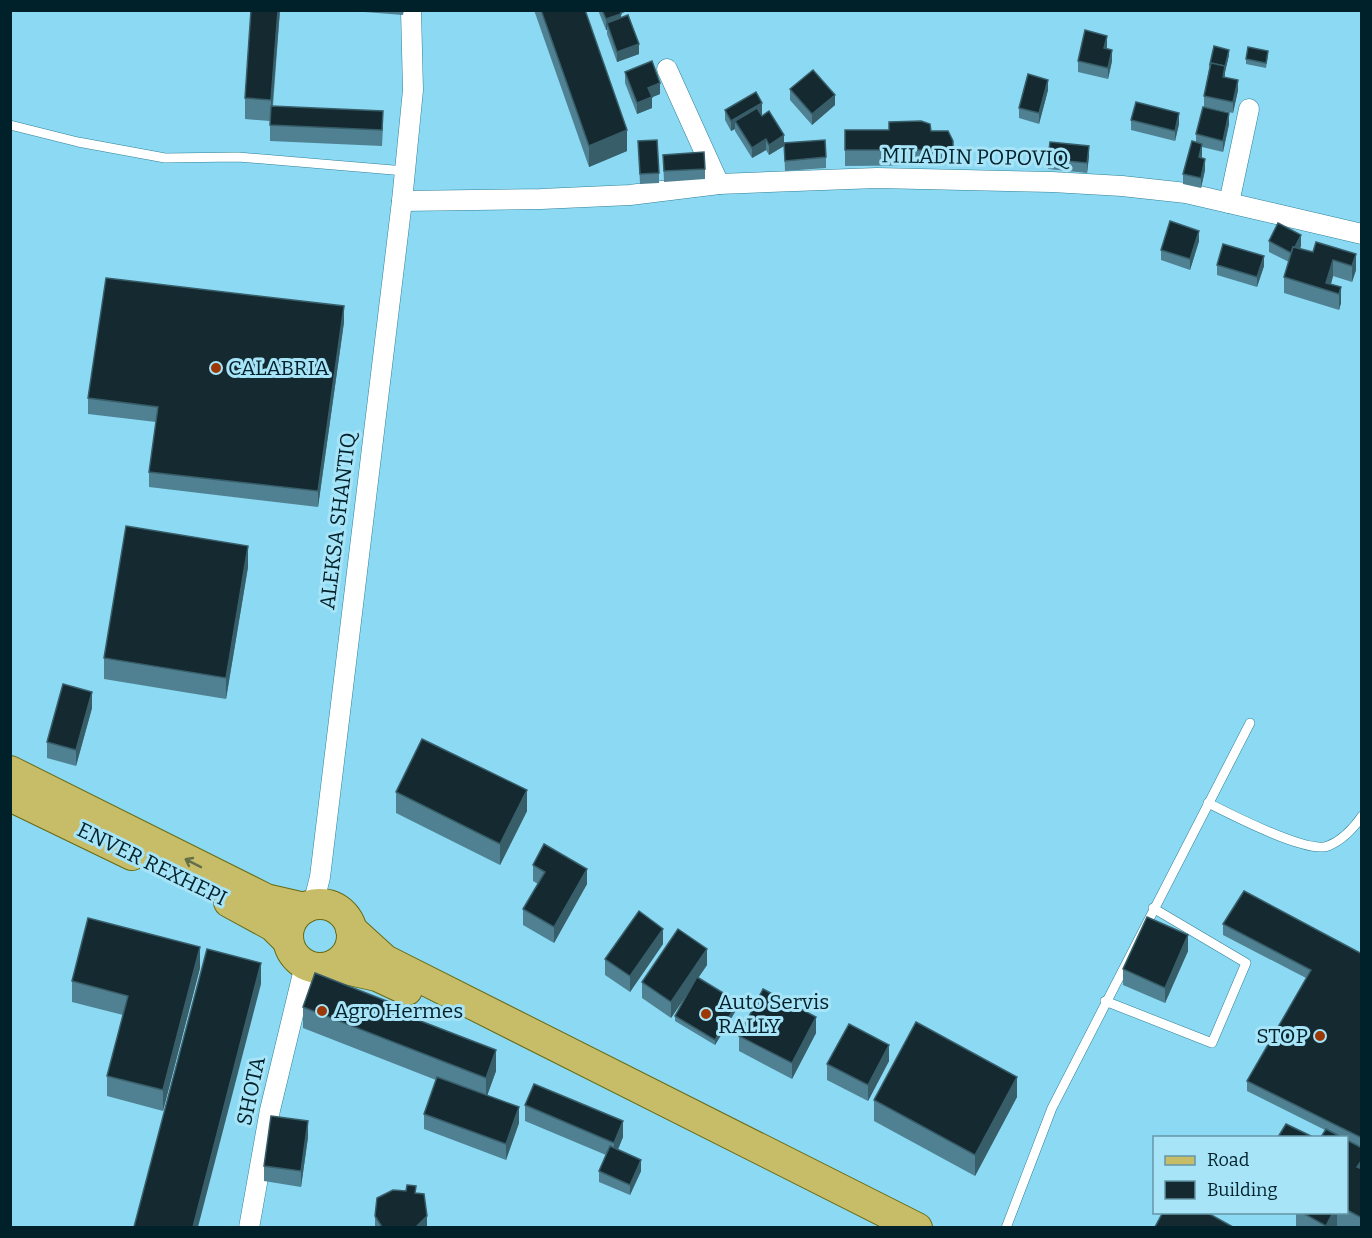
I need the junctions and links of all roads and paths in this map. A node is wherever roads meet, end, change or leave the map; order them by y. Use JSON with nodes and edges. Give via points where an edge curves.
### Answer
{"nodes":[{"id":1,"x":411,"y":10,"type":"edge"},
{"id":2,"x":667,"y":69,"type":"dead end"},
{"id":3,"x":1249,"y":110,"type":"dead end"},
{"id":4,"x":10,"y":125,"type":"edge"},
{"id":5,"x":405,"y":171,"type":"junction"},
{"id":6,"x":719,"y":184,"type":"junction"},
{"id":7,"x":402,"y":201,"type":"junction"},
{"id":8,"x":1229,"y":203,"type":"junction"},
{"id":9,"x":1362,"y":234,"type":"edge"},
{"id":10,"x":1250,"y":723,"type":"dead end"},
{"id":11,"x":10,"y":771,"type":"edge"},
{"id":12,"x":10,"y":796,"type":"edge"},
{"id":13,"x":1208,"y":802,"type":"junction"},
{"id":14,"x":1362,"y":816,"type":"edge"},
{"id":15,"x":316,"y":899,"type":"junction"},
{"id":16,"x":1153,"y":908,"type":"junction"},
{"id":17,"x":351,"y":928,"type":"junction"},
{"id":18,"x":288,"y":941,"type":"junction"},
{"id":19,"x":318,"y":966,"type":"junction"},
{"id":20,"x":1105,"y":1001,"type":"junction"},
{"id":21,"x":249,"y":1227,"type":"edge"},
{"id":22,"x":888,"y":1227,"type":"edge"},
{"id":23,"x":917,"y":1227,"type":"edge"},
{"id":24,"x":1006,"y":1227,"type":"edge"}],
"edges":[{"from":1,"to":5,"type":"street","name":"ALEKSA SHANTIQ","via":[[413,90]]},
{"from":2,"to":6,"type":"street"},
{"from":3,"to":8,"type":"street"},
{"from":4,"to":5,"type":"lane","via":[[165,158],[238,157]]},
{"from":5,"to":7,"type":"street","name":"ALEKSA SHANTIQ"},
{"from":6,"to":7,"type":"street","name":"MILADIN POPOVIQ","via":[[608,196]]},
{"from":6,"to":8,"type":"street","name":"MILADIN POPOVIQ","via":[[878,178],[1052,182],[1186,193]]},
{"from":7,"to":15,"type":"street","name":"ALEKSA SHANTIQ"},
{"from":8,"to":9,"type":"street","name":"MILADIN POPOVIQ"},
{"from":10,"to":13,"type":"lane"},
{"from":15,"to":11,"type":"main road","one_way":true,"via":[[266,899]]},
{"from":12,"to":18,"type":"main road","name":"ENVER REXHEPI","via":[[255,915]]},
{"from":13,"to":14,"type":"lane","via":[[1297,843],[1326,847],[1352,831]]},
{"from":13,"to":16,"type":"lane"},
{"from":15,"to":17,"type":"main road","via":[[342,912]]},
{"from":15,"to":18,"type":"main road","via":[[295,915]]},
{"from":16,"to":20,"type":"lane"},
{"from":16,"to":20,"type":"lane","via":[[1246,963],[1212,1043]]},
{"from":17,"to":19,"type":"main road","via":[[350,947],[340,962]]},
{"from":17,"to":23,"type":"main road","via":[[385,960]]},
{"from":18,"to":19,"type":"main road","via":[[292,952]]},
{"from":19,"to":21,"type":"street","name":"SHOTA","via":[[270,1110]]},
{"from":19,"to":22,"type":"main road","via":[[377,976],[710,1135]]},
{"from":20,"to":24,"type":"lane","via":[[1052,1108]]}]}
